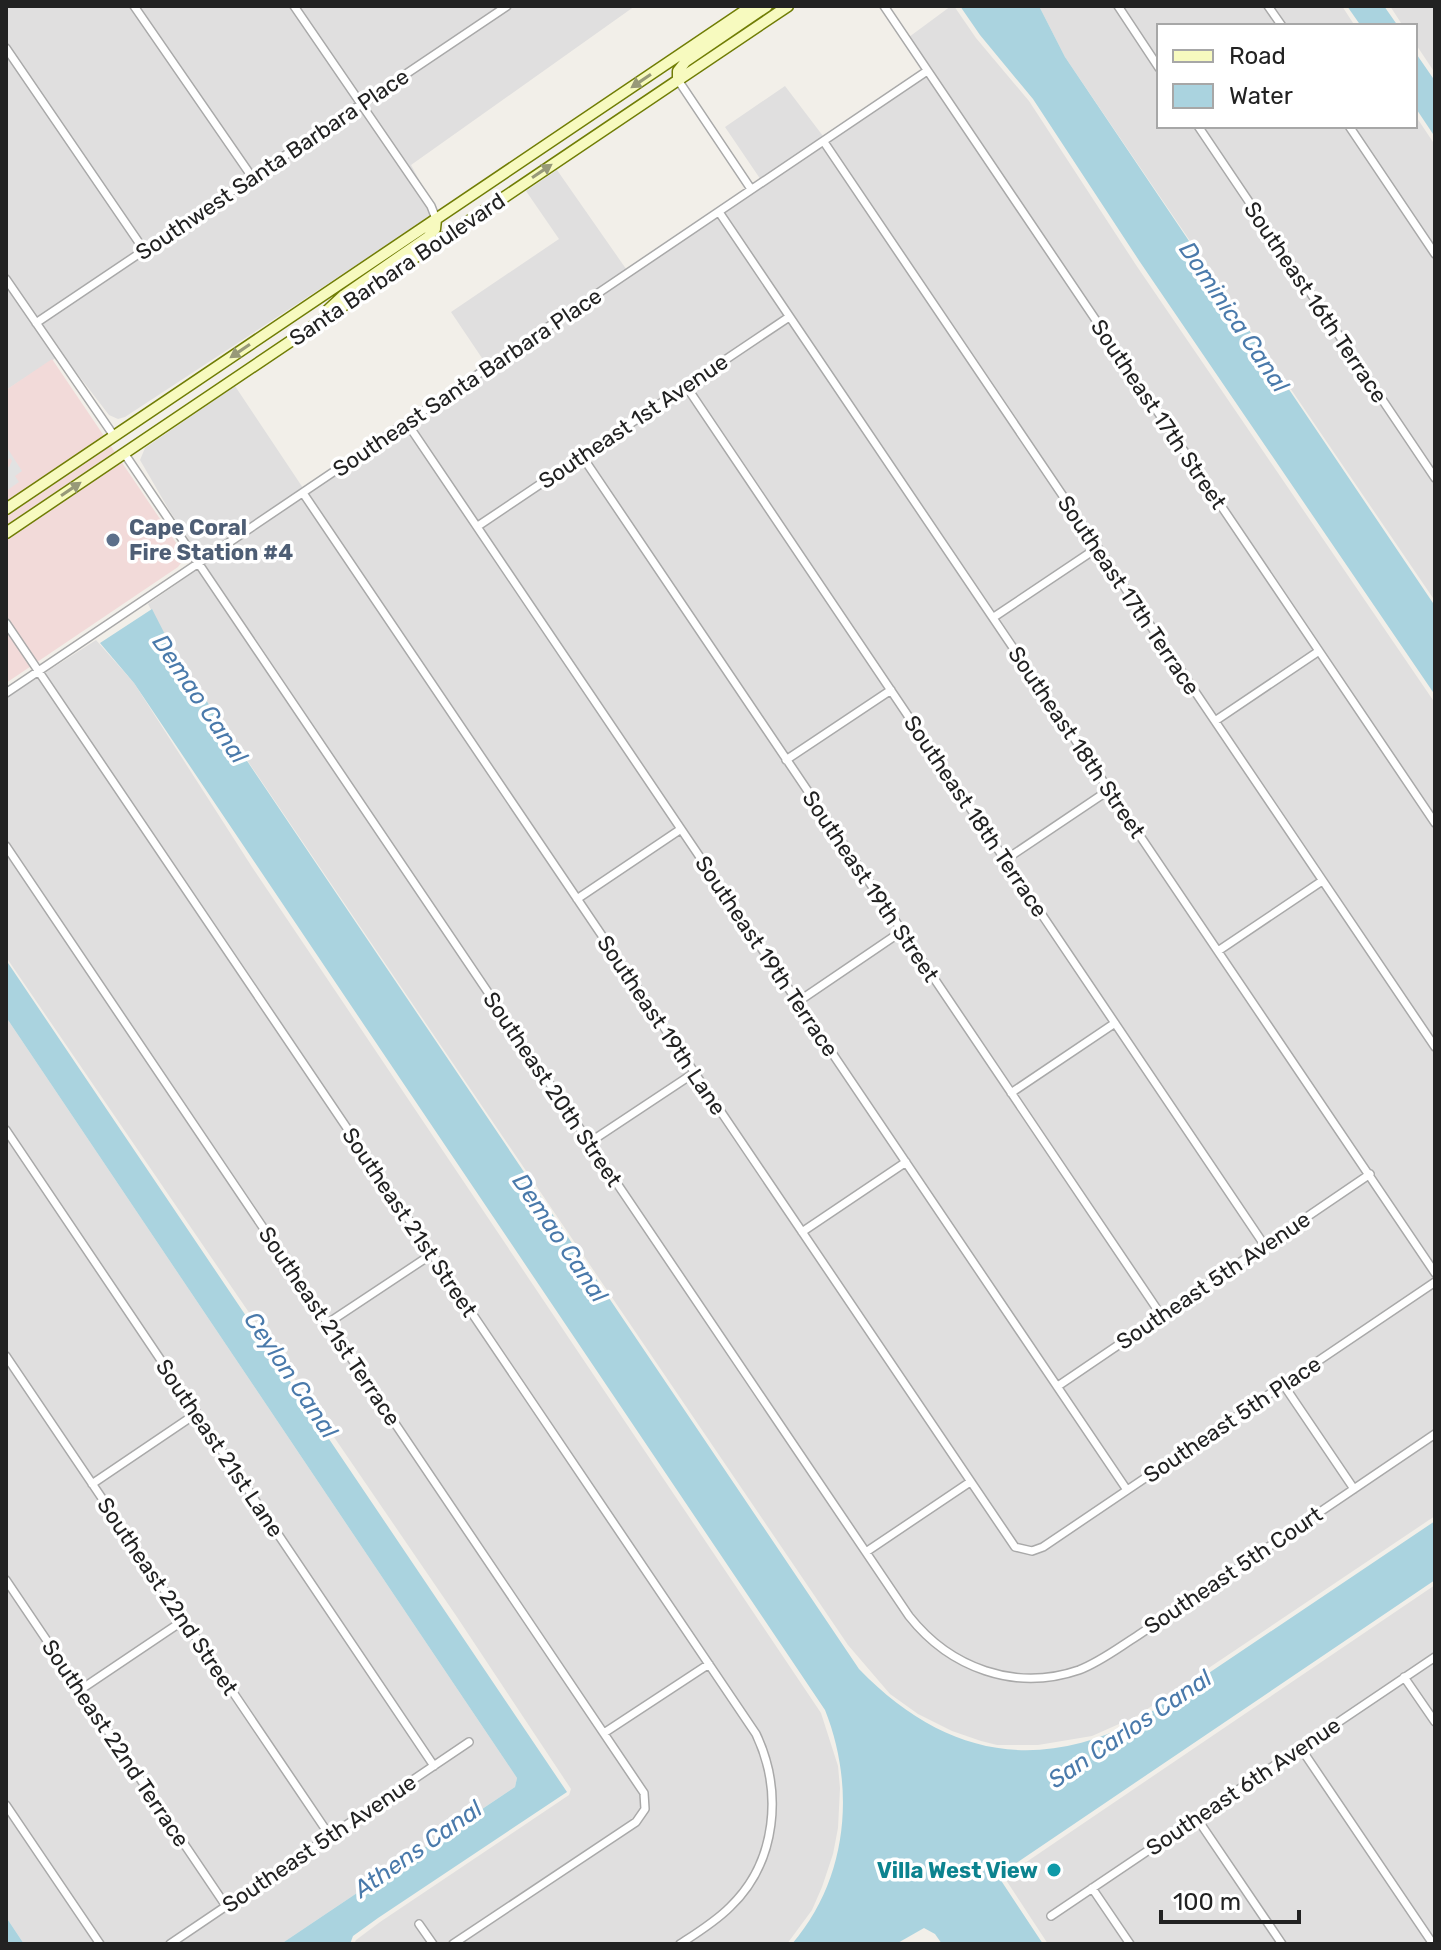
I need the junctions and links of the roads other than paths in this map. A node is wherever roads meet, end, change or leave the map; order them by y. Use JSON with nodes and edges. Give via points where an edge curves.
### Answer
{"nodes":[{"id":1,"x":134,"y":6,"type":"edge"},
{"id":2,"x":294,"y":6,"type":"edge"},
{"id":3,"x":507,"y":6,"type":"edge"},
{"id":4,"x":752,"y":6,"type":"edge"},
{"id":5,"x":767,"y":6,"type":"edge"},
{"id":6,"x":788,"y":6,"type":"edge"},
{"id":7,"x":884,"y":6,"type":"edge"},
{"id":8,"x":1118,"y":6,"type":"edge"},
{"id":9,"x":1268,"y":6,"type":"edge"},
{"id":10,"x":1281,"y":24,"type":"edge"},
{"id":11,"x":6,"y":48,"type":"edge"},
{"id":12,"x":1157,"y":65,"type":"edge"},
{"id":13,"x":927,"y":71,"type":"junction"},
{"id":14,"x":678,"y":80,"type":"junction"},
{"id":15,"x":362,"y":104,"type":"junction"},
{"id":16,"x":1199,"y":128,"type":"edge"},
{"id":17,"x":1350,"y":128,"type":"edge"},
{"id":18,"x":824,"y":142,"type":"junction"},
{"id":19,"x":252,"y":177,"type":"junction"},
{"id":20,"x":751,"y":189,"type":"junction"},
{"id":21,"x":719,"y":212,"type":"junction"},
{"id":22,"x":436,"y":219,"type":"junction"},
{"id":23,"x":144,"y":250,"type":"junction"},
{"id":24,"x":1435,"y":254,"type":"edge"},
{"id":25,"x":6,"y":279,"type":"edge"},
{"id":26,"x":789,"y":317,"type":"junction"},
{"id":27,"x":323,"y":318,"type":"junction"},
{"id":28,"x":36,"y":323,"type":"junction"},
{"id":29,"x":686,"y":386,"type":"junction"},
{"id":30,"x":407,"y":423,"type":"junction"},
{"id":31,"x":114,"y":436,"type":"junction"},
{"id":32,"x":124,"y":453,"type":"junction"},
{"id":33,"x":582,"y":456,"type":"junction"},
{"id":34,"x":1435,"y":478,"type":"edge"},
{"id":35,"x":303,"y":493,"type":"junction"},
{"id":36,"x":6,"y":509,"type":"edge"},
{"id":37,"x":478,"y":526,"type":"junction"},
{"id":38,"x":6,"y":533,"type":"edge"},
{"id":39,"x":1097,"y":548,"type":"junction"},
{"id":40,"x":197,"y":563,"type":"junction"},
{"id":41,"x":994,"y":617,"type":"junction"},
{"id":42,"x":6,"y":623,"type":"edge"},
{"id":43,"x":1319,"y":651,"type":"junction"},
{"id":44,"x":39,"y":671,"type":"junction"},
{"id":45,"x":891,"y":690,"type":"junction"},
{"id":46,"x":6,"y":693,"type":"edge"},
{"id":47,"x":1215,"y":721,"type":"junction"},
{"id":48,"x":786,"y":760,"type":"junction"},
{"id":49,"x":1109,"y":790,"type":"junction"},
{"id":50,"x":1435,"y":823,"type":"edge"},
{"id":51,"x":681,"y":829,"type":"junction"},
{"id":52,"x":6,"y":846,"type":"edge"},
{"id":53,"x":1005,"y":860,"type":"junction"},
{"id":54,"x":1322,"y":881,"type":"junction"},
{"id":55,"x":577,"y":899,"type":"junction"},
{"id":56,"x":902,"y":931,"type":"junction"},
{"id":57,"x":1218,"y":951,"type":"junction"},
{"id":58,"x":799,"y":1001,"type":"junction"},
{"id":59,"x":1115,"y":1023,"type":"junction"},
{"id":60,"x":1435,"y":1047,"type":"edge"},
{"id":61,"x":694,"y":1073,"type":"junction"},
{"id":62,"x":1011,"y":1093,"type":"junction"},
{"id":63,"x":6,"y":1130,"type":"edge"},
{"id":64,"x":590,"y":1142,"type":"junction"},
{"id":65,"x":906,"y":1162,"type":"junction"},
{"id":66,"x":1370,"y":1174,"type":"junction"},
{"id":67,"x":802,"y":1232,"type":"junction"},
{"id":68,"x":1265,"y":1246,"type":"junction"},
{"id":69,"x":432,"y":1254,"type":"junction"},
{"id":70,"x":1435,"y":1273,"type":"edge"},
{"id":71,"x":1435,"y":1282,"type":"edge"},
{"id":72,"x":1161,"y":1315,"type":"junction"},
{"id":73,"x":328,"y":1323,"type":"junction"},
{"id":74,"x":6,"y":1356,"type":"edge"},
{"id":75,"x":1283,"y":1384,"type":"junction"},
{"id":76,"x":1058,"y":1386,"type":"junction"},
{"id":77,"x":197,"y":1413,"type":"junction"},
{"id":78,"x":1435,"y":1434,"type":"edge"},
{"id":79,"x":970,"y":1482,"type":"junction"},
{"id":80,"x":92,"y":1484,"type":"junction"},
{"id":81,"x":1354,"y":1489,"type":"junction"},
{"id":82,"x":1127,"y":1490,"type":"junction"},
{"id":83,"x":1027,"y":1551,"type":"joint"},
{"id":84,"x":866,"y":1552,"type":"junction"},
{"id":85,"x":6,"y":1580,"type":"edge"},
{"id":86,"x":184,"y":1620,"type":"junction"},
{"id":87,"x":1435,"y":1657,"type":"edge"},
{"id":88,"x":709,"y":1664,"type":"junction"},
{"id":89,"x":1404,"y":1677,"type":"junction"},
{"id":90,"x":1020,"y":1678,"type":"joint"},
{"id":91,"x":80,"y":1690,"type":"junction"},
{"id":92,"x":1435,"y":1722,"type":"edge"},
{"id":93,"x":604,"y":1733,"type":"junction"},
{"id":94,"x":469,"y":1742,"type":"dead end"},
{"id":95,"x":1300,"y":1747,"type":"junction"},
{"id":96,"x":434,"y":1766,"type":"junction"},
{"id":97,"x":6,"y":1805,"type":"edge"},
{"id":98,"x":1196,"y":1817,"type":"junction"},
{"id":99,"x":330,"y":1836,"type":"junction"},
{"id":100,"x":1092,"y":1888,"type":"junction"},
{"id":101,"x":226,"y":1906,"type":"junction"},
{"id":102,"x":1051,"y":1916,"type":"dead end"},
{"id":103,"x":419,"y":1924,"type":"dead end"},
{"id":104,"x":100,"y":1944,"type":"edge"},
{"id":105,"x":170,"y":1944,"type":"edge"},
{"id":106,"x":433,"y":1944,"type":"edge"},
{"id":107,"x":453,"y":1944,"type":"edge"},
{"id":108,"x":680,"y":1944,"type":"edge"},
{"id":109,"x":1130,"y":1944,"type":"edge"},
{"id":110,"x":1282,"y":1944,"type":"edge"},
{"id":111,"x":1433,"y":1944,"type":"edge"}],
"edges":[{"from":1,"to":19,"type":"street"},
{"from":2,"to":15,"type":"street"},
{"from":3,"to":15,"type":"street","name":"Southwest Santa Barbara Place"},
{"from":4,"to":22,"type":"main road","name":"Santa Barbara Boulevard","one_way":true},
{"from":5,"to":14,"type":"main road","via":[[680,67]]},
{"from":6,"to":14,"type":"main road","name":"Santa Barbara Boulevard"},
{"from":7,"to":13,"type":"street","name":"Southeast 17th Street"},
{"from":8,"to":12,"type":"street"},
{"from":9,"to":10,"type":"street"},
{"from":11,"to":23,"type":"street"},
{"from":13,"to":18,"type":"street","name":"Southeast Santa Barbara Place"},
{"from":13,"to":43,"type":"street","name":"Southeast 17th Street"},
{"from":14,"to":20,"type":"street"},
{"from":27,"to":14,"type":"main road","name":"Santa Barbara Boulevard","one_way":true},
{"from":15,"to":19,"type":"street","name":"Southwest Santa Barbara Place"},
{"from":15,"to":22,"type":"street"},
{"from":16,"to":34,"type":"street","name":"Southeast 16th Terrace"},
{"from":17,"to":24,"type":"street"},
{"from":18,"to":20,"type":"street","name":"Southeast Santa Barbara Place"},
{"from":18,"to":39,"type":"street","name":"Southeast 17th Terrace"},
{"from":19,"to":23,"type":"street","name":"Southwest Santa Barbara Place"},
{"from":20,"to":21,"type":"street","name":"Southeast Santa Barbara Place"},
{"from":21,"to":26,"type":"street","name":"Southeast 18th Street"},
{"from":21,"to":30,"type":"street","name":"Southeast Santa Barbara Place"},
{"from":22,"to":27,"type":"main road","via":[[428,237],[344,295]]},
{"from":22,"to":31,"type":"main road","name":"Santa Barbara Boulevard","one_way":true},
{"from":23,"to":28,"type":"street","name":"Southwest Santa Barbara Place"},
{"from":25,"to":28,"type":"street"},
{"from":26,"to":29,"type":"street","name":"Southeast 1st Avenue"},
{"from":26,"to":41,"type":"street","name":"Southeast 18th Street"},
{"from":27,"to":32,"type":"main road","name":"Santa Barbara Boulevard"},
{"from":28,"to":31,"type":"street"},
{"from":29,"to":33,"type":"street","name":"Southeast 1st Avenue"},
{"from":29,"to":45,"type":"street","name":"Southeast 18th Terrace"},
{"from":30,"to":35,"type":"street","name":"Southeast Santa Barbara Place"},
{"from":30,"to":37,"type":"street","name":"Southeast 19th Terrace"},
{"from":31,"to":36,"type":"main road","name":"Santa Barbara Boulevard"},
{"from":38,"to":32,"type":"main road","name":"Santa Barbara Boulevard","one_way":true},
{"from":32,"to":40,"type":"street","name":"Southeast 20th Street"},
{"from":33,"to":37,"type":"street","name":"Southeast 1st Avenue"},
{"from":33,"to":48,"type":"street","name":"Southeast 19th Street"},
{"from":35,"to":40,"type":"street","name":"Southeast Santa Barbara Place"},
{"from":35,"to":55,"type":"street","name":"Southeast 19th Lane"},
{"from":37,"to":51,"type":"street","name":"Southeast 19th Terrace"},
{"from":39,"to":41,"type":"street"},
{"from":39,"to":47,"type":"street","name":"Southeast 17th Terrace"},
{"from":40,"to":44,"type":"street","name":"Southeast Santa Barbara Place"},
{"from":40,"to":64,"type":"street","name":"Southeast 20th Street"},
{"from":41,"to":49,"type":"street","name":"Southeast 18th Street"},
{"from":42,"to":44,"type":"street","name":"Southeast 21st Street"},
{"from":43,"to":47,"type":"street"},
{"from":43,"to":50,"type":"street","name":"Southeast 17th Street"},
{"from":44,"to":46,"type":"street","name":"Southeast Santa Barbara Place"},
{"from":44,"to":69,"type":"street","name":"Southeast 21st Street"},
{"from":45,"to":48,"type":"street"},
{"from":45,"to":53,"type":"street","name":"Southeast 18th Terrace"},
{"from":47,"to":54,"type":"street","name":"Southeast 17th Terrace"},
{"from":48,"to":56,"type":"street","name":"Southeast 19th Street"},
{"from":49,"to":53,"type":"street"},
{"from":49,"to":57,"type":"street","name":"Southeast 18th Street"},
{"from":51,"to":55,"type":"street"},
{"from":51,"to":58,"type":"street","name":"Southeast 19th Terrace"},
{"from":52,"to":73,"type":"street","name":"Southeast 21st Terrace"},
{"from":53,"to":59,"type":"street","name":"Southeast 18th Terrace"},
{"from":54,"to":57,"type":"street"},
{"from":54,"to":60,"type":"street","name":"Southeast 17th Terrace"},
{"from":55,"to":61,"type":"street","name":"Southeast 19th Lane"},
{"from":56,"to":58,"type":"street"},
{"from":56,"to":62,"type":"street","name":"Southeast 19th Street"},
{"from":57,"to":66,"type":"street","name":"Southeast 18th Street"},
{"from":58,"to":65,"type":"street","name":"Southeast 19th Terrace"},
{"from":59,"to":62,"type":"street"},
{"from":59,"to":68,"type":"street","name":"Southeast 18th Terrace"},
{"from":61,"to":64,"type":"street"},
{"from":61,"to":67,"type":"street","name":"Southeast 19th Lane"},
{"from":62,"to":72,"type":"street","name":"Southeast 19th Street"},
{"from":63,"to":77,"type":"street","name":"Southeast 21st Lane"},
{"from":64,"to":84,"type":"street","name":"Southeast 20th Street"},
{"from":65,"to":67,"type":"street"},
{"from":65,"to":76,"type":"street","name":"Southeast 19th Terrace"},
{"from":66,"to":68,"type":"street","name":"Southeast 5th Avenue"},
{"from":66,"to":70,"type":"street","name":"Southeast 18th Street"},
{"from":67,"to":79,"type":"street","name":"Southeast 19th Lane"},
{"from":68,"to":72,"type":"street","name":"Southeast 5th Avenue"},
{"from":69,"to":73,"type":"street"},
{"from":69,"to":88,"type":"street","name":"Southeast 21st Street"},
{"from":71,"to":75,"type":"street","name":"Southeast 5th Place"},
{"from":72,"to":76,"type":"street","name":"Southeast 5th Avenue"},
{"from":73,"to":93,"type":"street","name":"Southeast 21st Terrace"},
{"from":74,"to":80,"type":"street","name":"Southeast 22nd Street"},
{"from":75,"to":81,"type":"street"},
{"from":75,"to":82,"type":"street","name":"Southeast 5th Place"},
{"from":76,"to":82,"type":"street","name":"Southeast 19th Terrace"},
{"from":77,"to":80,"type":"street"},
{"from":77,"to":96,"type":"street","name":"Southeast 21st Lane"},
{"from":78,"to":81,"type":"street","name":"Southeast 5th Court"},
{"from":79,"to":83,"type":"street","name":"Southeast 19th Lane","via":[[1010,1542]]},
{"from":79,"to":84,"type":"street"},
{"from":80,"to":86,"type":"street","name":"Southeast 22nd Street"},
{"from":81,"to":90,"type":"street","name":"Southeast 5th Court","via":[[1099,1660],[1064,1674]]},
{"from":82,"to":83,"type":"street","name":"Southeast 5th Place","via":[[1043,1547]]},
{"from":84,"to":90,"type":"street","name":"Southeast 20th Street","via":[[934,1644],[967,1665]]},
{"from":85,"to":91,"type":"street","name":"Southeast 22nd Terrace"},
{"from":86,"to":91,"type":"street"},
{"from":86,"to":99,"type":"street","name":"Southeast 22nd Street"},
{"from":87,"to":89,"type":"street","name":"Southeast 6th Avenue"},
{"from":88,"to":93,"type":"street"},
{"from":88,"to":108,"type":"street","name":"Southeast 21st Street","via":[[756,1734],[767,1763],[773,1794],[769,1836],[742,1895]]},
{"from":89,"to":92,"type":"street"},
{"from":89,"to":95,"type":"street","name":"Southeast 6th Avenue"},
{"from":91,"to":101,"type":"street","name":"Southeast 22nd Terrace"},
{"from":93,"to":107,"type":"street","name":"Southeast 21st Terrace","via":[[645,1798],[636,1822]]},
{"from":94,"to":96,"type":"street","name":"Southeast 5th Avenue"},
{"from":95,"to":98,"type":"street","name":"Southeast 6th Avenue"},
{"from":95,"to":111,"type":"street"},
{"from":96,"to":99,"type":"street","name":"Southeast 5th Avenue"},
{"from":97,"to":104,"type":"street"},
{"from":98,"to":100,"type":"street","name":"Southeast 6th Avenue"},
{"from":98,"to":110,"type":"street"},
{"from":99,"to":101,"type":"street","name":"Southeast 5th Avenue"},
{"from":100,"to":102,"type":"street","name":"Southeast 6th Avenue"},
{"from":100,"to":109,"type":"street"},
{"from":101,"to":105,"type":"street","name":"Southeast 5th Avenue"},
{"from":103,"to":106,"type":"street"}]}
